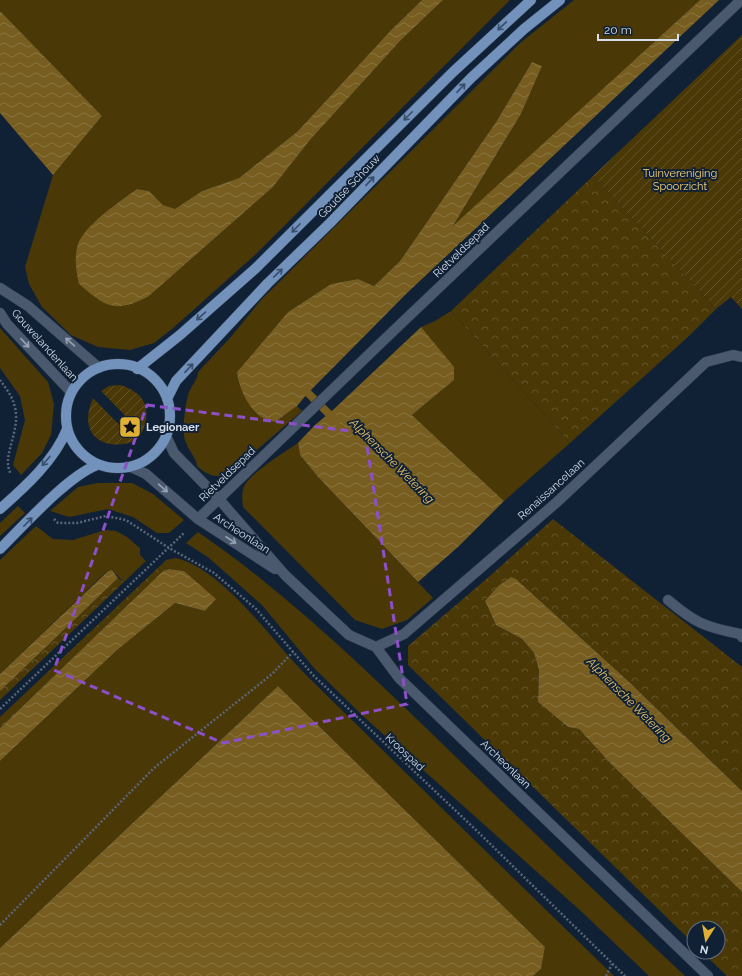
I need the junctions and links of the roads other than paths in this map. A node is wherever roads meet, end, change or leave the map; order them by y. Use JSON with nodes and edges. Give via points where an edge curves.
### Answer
{"nodes":[{"id":1,"x":531,"y":0,"type":"edge"},
{"id":2,"x":560,"y":0,"type":"edge"},
{"id":3,"x":741,"y":0,"type":"edge"},
{"id":4,"x":0,"y":288,"type":"edge"},
{"id":5,"x":0,"y":313,"type":"edge"},
{"id":6,"x":742,"y":357,"type":"edge"},
{"id":7,"x":99,"y":368,"type":"junction"},
{"id":8,"x":137,"y":369,"type":"junction"},
{"id":9,"x":71,"y":392,"type":"junction"},
{"id":10,"x":167,"y":399,"type":"junction"},
{"id":11,"x":67,"y":428,"type":"junction"},
{"id":12,"x":166,"y":436,"type":"junction"},
{"id":13,"x":97,"y":465,"type":"junction"},
{"id":14,"x":131,"y":467,"type":"junction"},
{"id":15,"x":218,"y":498,"type":"junction"},
{"id":16,"x":0,"y":509,"type":"edge"},
{"id":17,"x":198,"y":519,"type":"junction"},
{"id":18,"x":0,"y":549,"type":"edge"},
{"id":19,"x":285,"y":575,"type":"junction"},
{"id":20,"x":668,"y":600,"type":"dead end"},
{"id":21,"x":742,"y":637,"type":"edge"},
{"id":22,"x":376,"y":647,"type":"junction"},
{"id":23,"x":708,"y":976,"type":"edge"}],
"edges":[{"from":1,"to":8,"type":"main road","name":"Goudse Schouw","one_way":true,"via":[[453,72],[256,268]]},
{"from":10,"to":2,"type":"main road","name":"Goudse Schouw","one_way":true,"via":[[176,381],[268,283],[330,223],[470,78]]},
{"from":3,"to":15,"type":"street","name":"Rietveldsepad"},
{"from":7,"to":4,"type":"street","name":"Gouwelandenlaan","one_way":true,"via":[[28,306]]},
{"from":5,"to":9,"type":"street","name":"Gouwelandenlaan","one_way":true,"via":[[7,324]]},
{"from":6,"to":22,"type":"street","name":"Renaissancelaan","via":[[733,355],[706,362],[556,502],[404,634]]},
{"from":7,"to":8,"type":"main road","via":[[125,365]]},
{"from":7,"to":9,"type":"main road","via":[[78,382]]},
{"from":8,"to":10,"type":"main road","via":[[150,376],[160,386]]},
{"from":9,"to":11,"type":"main road","via":[[65,416]]},
{"from":10,"to":12,"type":"main road","via":[[169,424]]},
{"from":11,"to":13,"type":"main road","via":[[73,443],[84,456]]},
{"from":11,"to":16,"type":"main road","one_way":true,"via":[[61,444],[23,489]]},
{"from":12,"to":14,"type":"main road","via":[[158,450]]},
{"from":12,"to":15,"type":"street","name":"Archeonlaan","via":[[174,452]]},
{"from":13,"to":14,"type":"main road"},
{"from":18,"to":13,"type":"main road","one_way":true,"via":[[40,509],[85,470]]},
{"from":14,"to":17,"type":"street","name":"Archeonlaan","one_way":true,"via":[[146,474]]},
{"from":15,"to":17,"type":"street","name":"Rietveldsepad"},
{"from":15,"to":19,"type":"street","name":"Archeonlaan"},
{"from":17,"to":19,"type":"street","name":"Archeonlaan","one_way":true},
{"from":19,"to":22,"type":"street","name":"Archeonlaan","via":[[349,635]]},
{"from":20,"to":21,"type":"street","via":[[689,618],[712,628],[740,634]]},
{"from":22,"to":23,"type":"street","name":"Archeonlaan","via":[[399,678]]}]}
